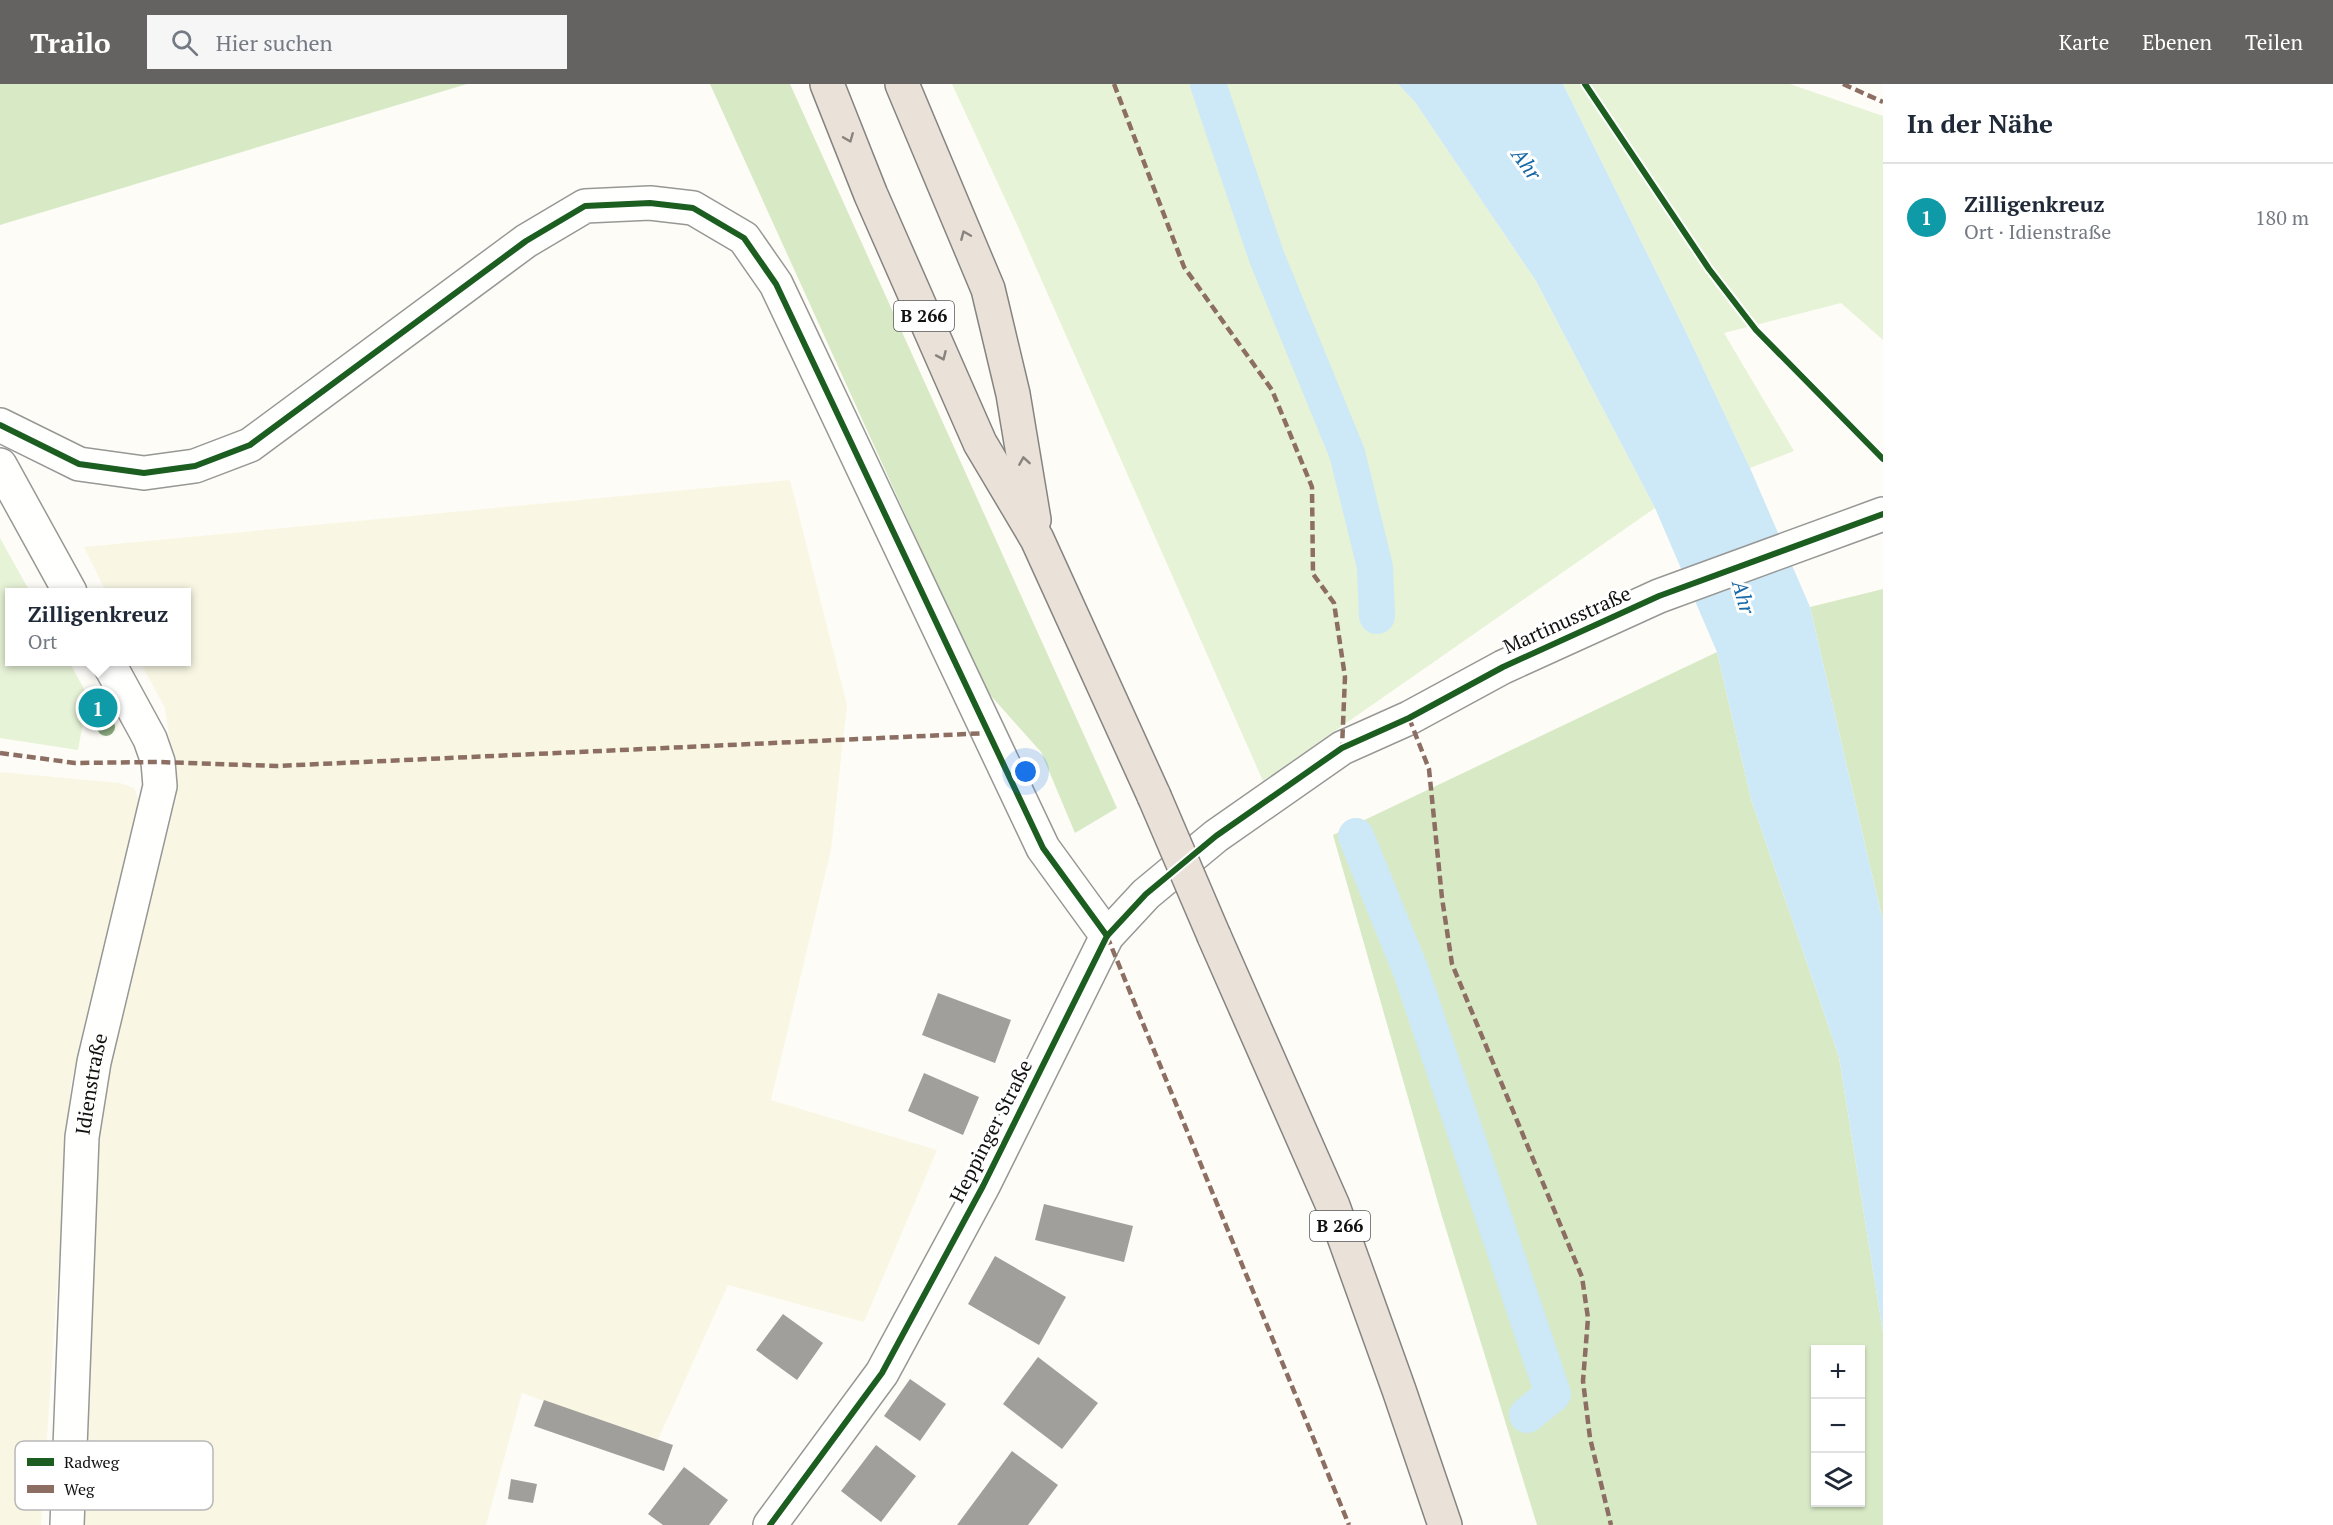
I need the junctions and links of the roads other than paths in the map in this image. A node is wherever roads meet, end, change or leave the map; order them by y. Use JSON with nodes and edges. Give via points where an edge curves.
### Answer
{"nodes":[{"id":1,"x":827,"y":84,"type":"edge"},
{"id":2,"x":902,"y":84,"type":"edge"},
{"id":3,"x":0,"y":425,"type":"edge"},
{"id":4,"x":0,"y":465,"type":"edge"},
{"id":5,"x":1883,"y":514,"type":"edge"},
{"id":6,"x":1037,"y":539,"type":"junction"},
{"id":7,"x":68,"y":588,"type":"edge"},
{"id":8,"x":110,"y":666,"type":"edge"},
{"id":9,"x":1280,"y":790,"type":"joint"},
{"id":10,"x":1107,"y":936,"type":"junction"},
{"id":11,"x":70,"y":1441,"type":"edge"},
{"id":12,"x":68,"y":1510,"type":"edge"},
{"id":13,"x":67,"y":1525,"type":"edge"},
{"id":14,"x":770,"y":1525,"type":"edge"},
{"id":15,"x":1445,"y":1525,"type":"edge"}],
"edges":[{"from":1,"to":6,"type":"highway","number":"B 266","one_way":true,"via":[[871,195],[980,443]]},
{"from":6,"to":2,"type":"highway","number":"B 266","one_way":true,"via":[[1013,394],[988,289]]},
{"from":3,"to":10,"type":"street","via":[[79,464],[144,473],[195,466],[250,445],[526,241],[585,206],[650,203],[693,208],[744,238],[776,284],[1043,848]]},
{"from":4,"to":7,"type":"street"},
{"from":5,"to":9,"type":"street","name":"Martinusstraße","via":[[1659,596],[1503,667],[1342,748]]},
{"from":6,"to":15,"type":"highway","number":"B 266","bridge":true,"via":[[1333,1206]]},
{"from":8,"to":11,"type":"street","name":"Idienstraße","via":[[150,739],[158,762],[160,786],[94,1062],[82,1137]]},
{"from":9,"to":10,"type":"street","name":"Heppinger Straße","via":[[1146,894]]},
{"from":10,"to":14,"type":"street","name":"Heppinger Straße","via":[[983,1186],[882,1373]]},
{"from":12,"to":13,"type":"street","name":"Idienstraße"}]}
